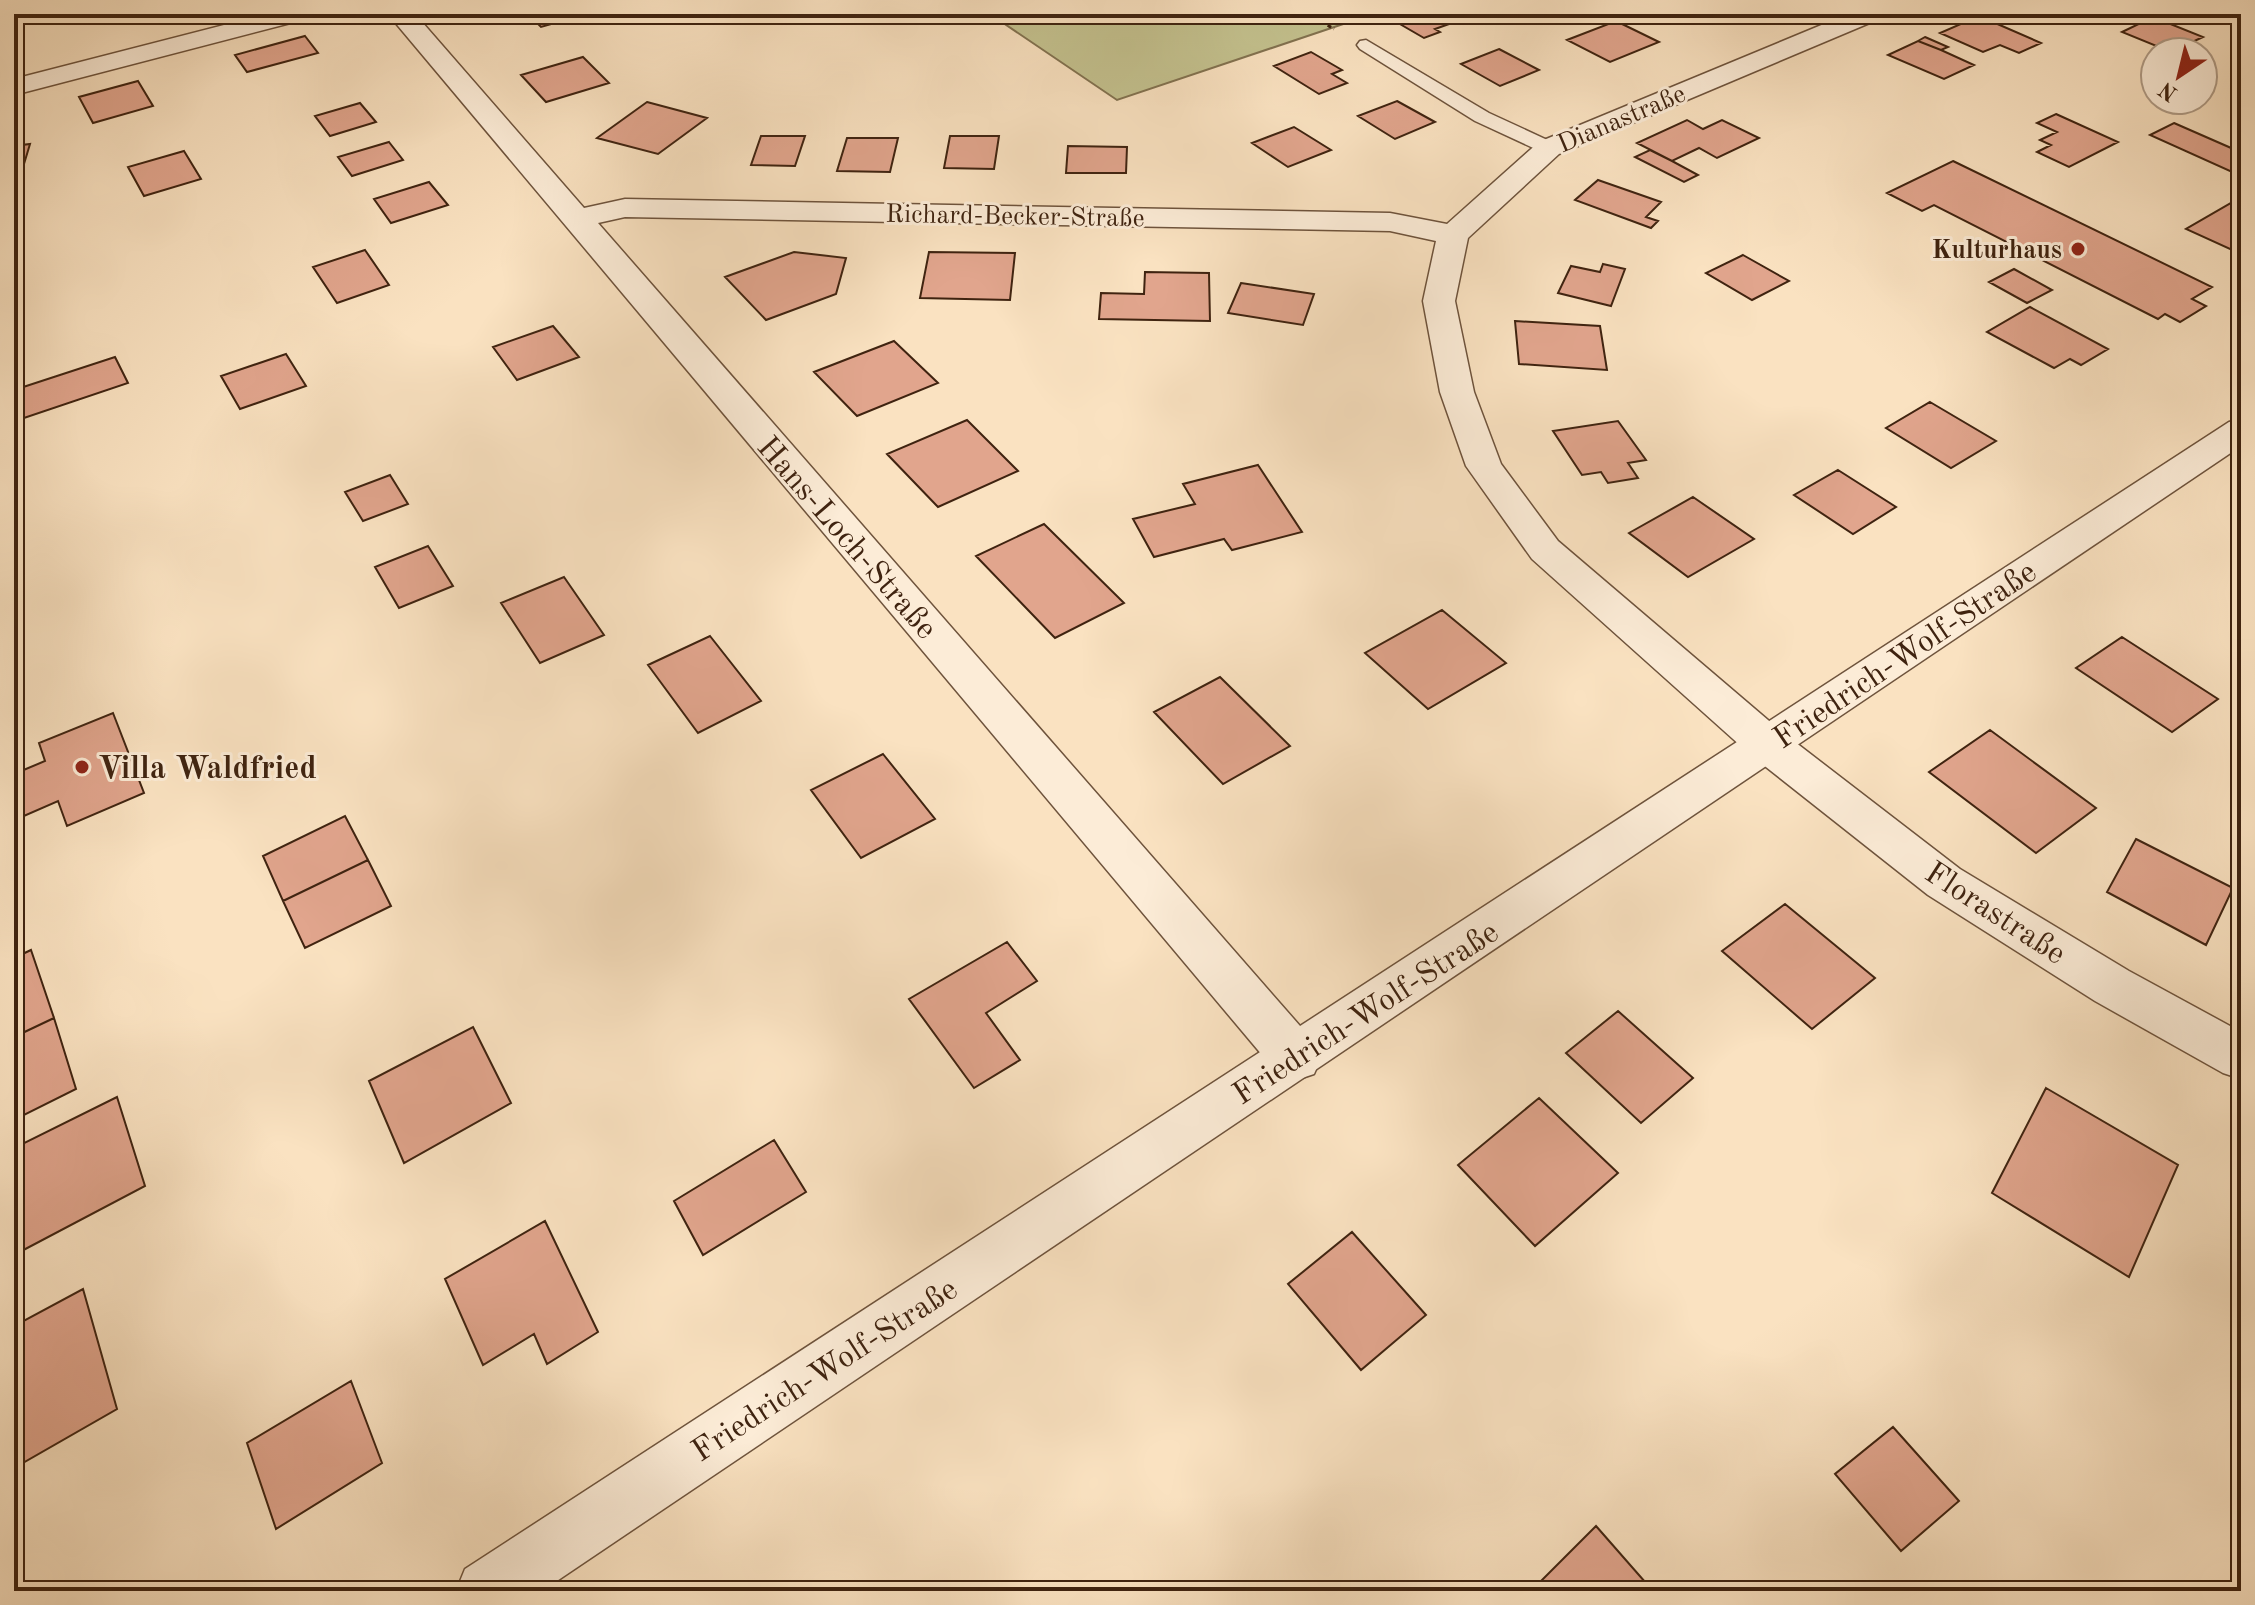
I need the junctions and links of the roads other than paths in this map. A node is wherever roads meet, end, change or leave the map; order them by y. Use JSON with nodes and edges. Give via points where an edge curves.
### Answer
{"nodes":[{"id":1,"x":297,"y":14,"type":"edge"},
{"id":2,"x":401,"y":14,"type":"edge"},
{"id":3,"x":1870,"y":14,"type":"edge"},
{"id":4,"x":1366,"y":45,"type":"road end"},
{"id":5,"x":14,"y":87,"type":"edge"},
{"id":6,"x":1549,"y":148,"type":"junction"},
{"id":7,"x":576,"y":220,"type":"junction"},
{"id":8,"x":1453,"y":235,"type":"junction"},
{"id":9,"x":2241,"y":430,"type":"edge"},
{"id":10,"x":1767,"y":744,"type":"junction"},
{"id":11,"x":2241,"y":1057,"type":"edge"},
{"id":12,"x":1296,"y":1058,"type":"junction"},
{"id":13,"x":487,"y":1591,"type":"edge"}],
"edges":[{"from":1,"to":5,"type":"street"},
{"from":2,"to":7,"type":"street","name":"Hans-Loch-Straße"},
{"from":3,"to":6,"type":"street","name":"Dianastraße"},
{"from":4,"to":6,"type":"lane","via":[[1482,117]]},
{"from":6,"to":8,"type":"street","name":"Dianastraße"},
{"from":7,"to":8,"type":"street","name":"Richard-Becker-Straße","via":[[625,208],[1390,222]]},
{"from":7,"to":12,"type":"street","name":"Hans-Loch-Straße"},
{"from":8,"to":10,"type":"street","via":[[1439,301],[1457,392],[1484,466],[1545,550]]},
{"from":9,"to":10,"type":"street","name":"Friedrich-Wolf-Straße"},
{"from":10,"to":11,"type":"street","name":"Florastraße","via":[[1944,882],[2112,986]]},
{"from":10,"to":12,"type":"street","name":"Friedrich-Wolf-Straße"},
{"from":12,"to":13,"type":"street","name":"Friedrich-Wolf-Straße"}]}
